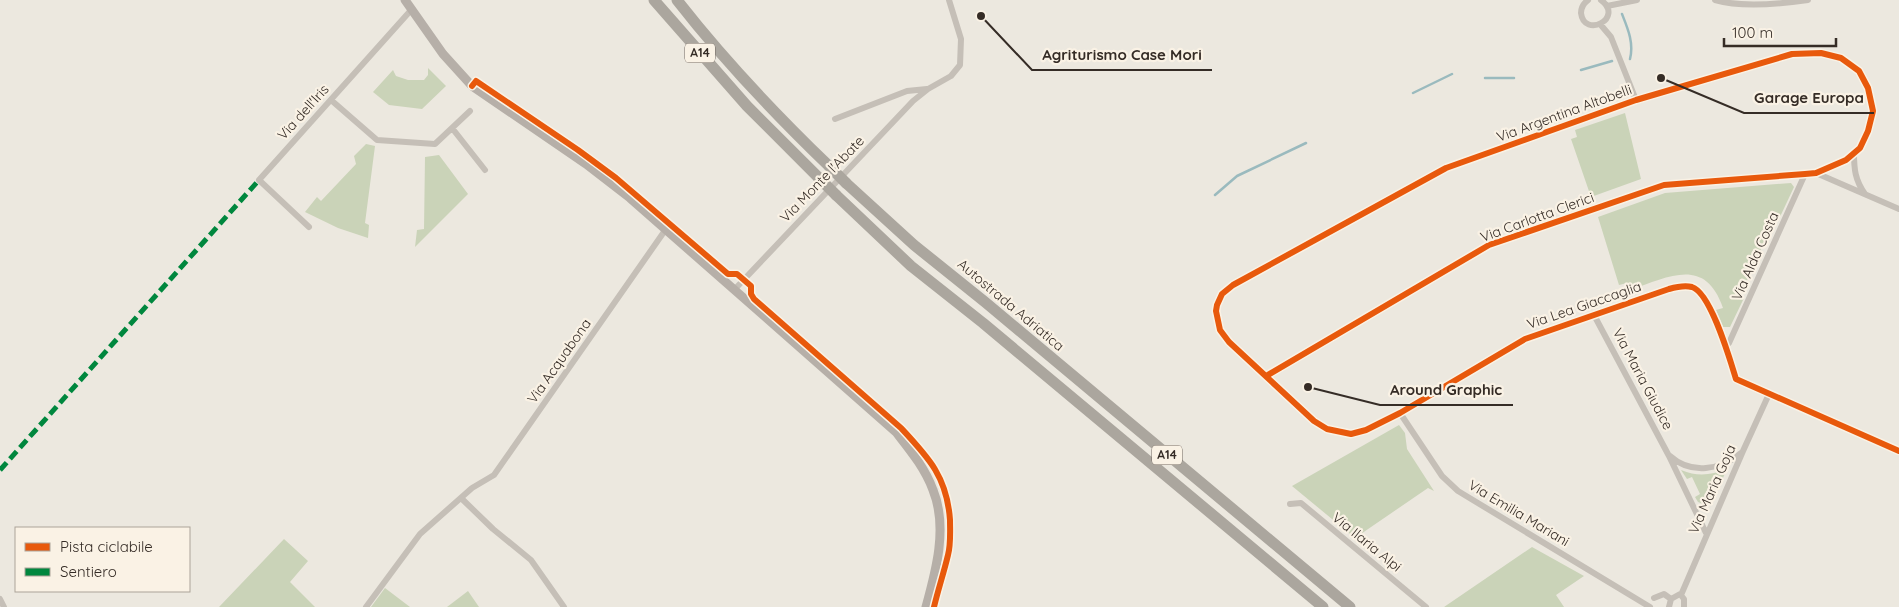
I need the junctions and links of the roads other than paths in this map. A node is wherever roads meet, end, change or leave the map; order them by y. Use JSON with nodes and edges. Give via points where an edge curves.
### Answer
{"nodes":[{"id":1,"x":406,"y":0,"type":"edge"},
{"id":2,"x":654,"y":0,"type":"edge"},
{"id":3,"x":677,"y":0,"type":"edge"},
{"id":4,"x":955,"y":0,"type":"edge"},
{"id":5,"x":1588,"y":0,"type":"edge"},
{"id":6,"x":1601,"y":0,"type":"edge"},
{"id":7,"x":1637,"y":0,"type":"edge"},
{"id":8,"x":1715,"y":0,"type":"edge"},
{"id":9,"x":1808,"y":0,"type":"edge"},
{"id":10,"x":1743,"y":2,"type":"edge"},
{"id":11,"x":950,"y":3,"type":"edge"},
{"id":12,"x":1607,"y":6,"type":"junction"},
{"id":13,"x":412,"y":9,"type":"junction"},
{"id":14,"x":1600,"y":24,"type":"junction"},
{"id":15,"x":928,"y":89,"type":"junction"},
{"id":16,"x":330,"y":100,"type":"junction"},
{"id":17,"x":1636,"y":100,"type":"junction"},
{"id":18,"x":470,"y":111,"type":"dead end"},
{"id":19,"x":835,"y":119,"type":"dead end"},
{"id":20,"x":452,"y":128,"type":"junction"},
{"id":21,"x":1854,"y":153,"type":"junction"},
{"id":22,"x":485,"y":170,"type":"dead end"},
{"id":23,"x":1816,"y":173,"type":"junction"},
{"id":24,"x":1806,"y":174,"type":"junction"},
{"id":25,"x":1865,"y":194,"type":"junction"},
{"id":26,"x":1899,"y":209,"type":"edge"},
{"id":27,"x":309,"y":227,"type":"dead end"},
{"id":28,"x":666,"y":229,"type":"junction"},
{"id":29,"x":735,"y":289,"type":"junction"},
{"id":30,"x":1594,"y":315,"type":"junction"},
{"id":31,"x":1229,"y":342,"type":"joint"},
{"id":32,"x":1726,"y":346,"type":"junction"},
{"id":33,"x":1266,"y":376,"type":"junction"},
{"id":34,"x":1769,"y":394,"type":"junction"},
{"id":35,"x":1400,"y":413,"type":"junction"},
{"id":36,"x":1742,"y":451,"type":"junction"},
{"id":37,"x":1899,"y":451,"type":"edge"},
{"id":38,"x":1669,"y":456,"type":"junction"},
{"id":39,"x":461,"y":498,"type":"junction"},
{"id":40,"x":1290,"y":504,"type":"dead end"},
{"id":41,"x":1706,"y":533,"type":"junction"},
{"id":42,"x":1681,"y":595,"type":"junction"},
{"id":43,"x":1654,"y":598,"type":"dead end"},
{"id":44,"x":0,"y":599,"type":"edge"},
{"id":45,"x":1671,"y":599,"type":"junction"},
{"id":46,"x":1641,"y":605,"type":"edge"},
{"id":47,"x":4,"y":607,"type":"edge"},
{"id":48,"x":366,"y":607,"type":"edge"},
{"id":49,"x":564,"y":607,"type":"edge"},
{"id":50,"x":926,"y":607,"type":"edge"},
{"id":51,"x":1322,"y":607,"type":"edge"},
{"id":52,"x":1350,"y":607,"type":"edge"},
{"id":53,"x":1426,"y":607,"type":"edge"},
{"id":54,"x":1650,"y":607,"type":"edge"},
{"id":55,"x":1669,"y":607,"type":"edge"},
{"id":56,"x":1684,"y":607,"type":"edge"}],
"edges":[{"from":1,"to":13,"type":"main road"},
{"from":2,"to":51,"type":"highway","number":"A14","bridge":true,"via":[[746,106],[911,266]]},
{"from":3,"to":52,"type":"highway","name":"Autostrada Adriatica","number":"A14","bridge":true,"via":[[788,127],[914,245]]},
{"from":4,"to":11,"type":"street"},
{"from":5,"to":14,"type":"street","via":[[1582,6],[1581,16],[1591,25]]},
{"from":6,"to":12,"type":"street"},
{"from":7,"to":12,"type":"street"},
{"from":8,"to":10,"type":"street"},
{"from":9,"to":10,"type":"street"},
{"from":11,"to":15,"type":"street","name":"Via Monte l'Abate","via":[[961,39],[960,65],[951,76]]},
{"from":12,"to":14,"type":"street","via":[[1608,14]]},
{"from":13,"to":16,"type":"street","name":"Via dell'Iris"},
{"from":13,"to":28,"type":"main road","via":[[443,54],[472,86],[586,164]]},
{"from":14,"to":17,"type":"street","name":"Via Argentina Altobelli","via":[[1611,37]]},
{"from":15,"to":19,"type":"street","name":"Via Monte l'Abate","via":[[907,92]]},
{"from":15,"to":29,"type":"street","name":"Via Monte l'Abate"},
{"from":16,"to":20,"type":"street","via":[[376,140],[435,144]]},
{"from":16,"to":27,"type":"street","name":"Via dell'Iris","via":[[259,180]]},
{"from":17,"to":21,"type":"street","name":"Via Argentina Altobelli","via":[[1792,54],[1821,53],[1842,58],[1860,71],[1873,111],[1868,132]]},
{"from":17,"to":31,"type":"street","name":"Via Argentina Altobelli","via":[[1446,168],[1233,285],[1222,294],[1216,311],[1220,330]]},
{"from":18,"to":20,"type":"street"},
{"from":20,"to":22,"type":"street"},
{"from":21,"to":23,"type":"street","name":"Via Argentina Altobelli"},
{"from":21,"to":25,"type":"street","via":[[1855,175]]},
{"from":23,"to":24,"type":"street","name":"Via Carlotta Clerici"},
{"from":23,"to":25,"type":"street","name":"Via Carlotta Clerici"},
{"from":24,"to":32,"type":"street","name":"Via Alda Costa"},
{"from":24,"to":33,"type":"street","name":"Via Carlotta Clerici","via":[[1664,185],[1489,245]]},
{"from":25,"to":26,"type":"street","name":"Via Carlotta Clerici"},
{"from":28,"to":29,"type":"main road"},
{"from":28,"to":39,"type":"street","name":"Via Acquabona","via":[[494,476]]},
{"from":29,"to":50,"type":"main road","via":[[896,432],[922,467],[934,490],[939,512],[934,578]]},
{"from":30,"to":32,"type":"street","name":"Via Lea Giaccaglia","via":[[1669,289],[1692,287],[1706,300]]},
{"from":30,"to":35,"type":"street","name":"Via Lea Giaccaglia","via":[[1525,339]]},
{"from":30,"to":38,"type":"street","name":"Via Maria Giudice"},
{"from":31,"to":33,"type":"street","name":"Via Lea Giaccaglia"},
{"from":32,"to":34,"type":"street","name":"Via Lea Giaccaglia","via":[[1736,380]]},
{"from":33,"to":35,"type":"street","name":"Via Lea Giaccaglia","via":[[1314,421],[1340,433],[1366,430]]},
{"from":34,"to":36,"type":"street","name":"Via Maria Goja"},
{"from":34,"to":37,"type":"street","name":"Via Lea Giaccaglia"},
{"from":35,"to":46,"type":"street","name":"Via Emilia Mariani","via":[[1442,476],[1458,490]]},
{"from":36,"to":38,"type":"street","via":[[1729,461],[1704,468],[1686,466]]},
{"from":36,"to":41,"type":"street","name":"Via Maria Goja"},
{"from":38,"to":41,"type":"street","name":"Via Maria Giudice"},
{"from":39,"to":48,"type":"street","name":"Via Acquabona","via":[[420,534]]},
{"from":39,"to":49,"type":"street","via":[[531,560]]},
{"from":40,"to":53,"type":"street","name":"Via Ilaria Alpi","via":[[1300,503]]},
{"from":41,"to":42,"type":"street","name":"Via Maria Goja"},
{"from":42,"to":45,"type":"street"},
{"from":42,"to":56,"type":"street"},
{"from":43,"to":45,"type":"street","via":[[1664,594]]},
{"from":44,"to":47,"type":"street"},
{"from":45,"to":55,"type":"street"},
{"from":46,"to":54,"type":"street","name":"Via Emilia Mariani"}]}
